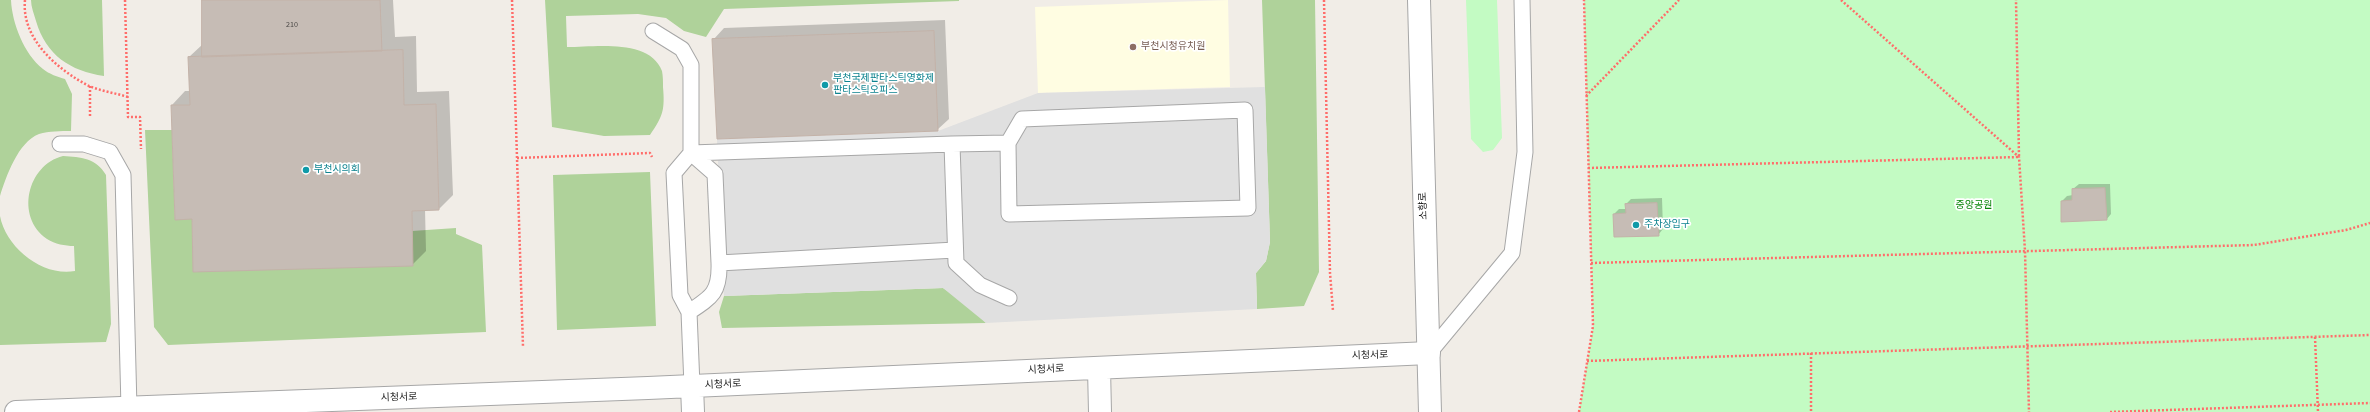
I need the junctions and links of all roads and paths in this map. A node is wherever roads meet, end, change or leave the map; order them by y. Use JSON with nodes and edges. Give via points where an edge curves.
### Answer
{"nodes":[{"id":1,"x":24,"y":0,"type":"edge"},
{"id":2,"x":512,"y":0,"type":"edge"},
{"id":3,"x":1324,"y":0,"type":"edge"},
{"id":4,"x":1418,"y":0,"type":"edge"},
{"id":5,"x":1522,"y":0,"type":"edge"},
{"id":6,"x":1584,"y":0,"type":"edge"},
{"id":7,"x":1679,"y":0,"type":"edge"},
{"id":8,"x":1841,"y":0,"type":"edge"},
{"id":9,"x":2016,"y":0,"type":"edge"},
{"id":10,"x":653,"y":31,"type":"dead end"},
{"id":11,"x":1586,"y":96,"type":"junction"},
{"id":12,"x":128,"y":97,"type":"dead end"},
{"id":13,"x":1008,"y":142,"type":"junction"},
{"id":14,"x":60,"y":144,"type":"dead end"},
{"id":15,"x":952,"y":144,"type":"junction"},
{"id":16,"x":650,"y":153,"type":"dead end"},
{"id":17,"x":691,"y":154,"type":"junction"},
{"id":18,"x":2019,"y":156,"type":"junction"},
{"id":19,"x":517,"y":158,"type":"junction"},
{"id":20,"x":1588,"y":168,"type":"junction"},
{"id":21,"x":2370,"y":223,"type":"edge"},
{"id":22,"x":955,"y":250,"type":"junction"},
{"id":23,"x":2025,"y":251,"type":"junction"},
{"id":24,"x":719,"y":263,"type":"junction"},
{"id":25,"x":1591,"y":263,"type":"junction"},
{"id":26,"x":1009,"y":298,"type":"dead end"},
{"id":27,"x":1333,"y":311,"type":"dead end"},
{"id":28,"x":689,"y":312,"type":"junction"},
{"id":29,"x":2370,"y":335,"type":"edge"},
{"id":30,"x":2315,"y":336,"type":"junction"},
{"id":31,"x":2027,"y":346,"type":"junction"},
{"id":32,"x":523,"y":347,"type":"dead end"},
{"id":33,"x":1428,"y":353,"type":"junction"},
{"id":34,"x":1811,"y":354,"type":"junction"},
{"id":35,"x":1587,"y":361,"type":"junction"},
{"id":36,"x":1099,"y":368,"type":"junction"},
{"id":37,"x":692,"y":386,"type":"junction"},
{"id":38,"x":2370,"y":403,"type":"edge"},
{"id":39,"x":2318,"y":405,"type":"junction"},
{"id":40,"x":333,"y":406,"type":"edge"},
{"id":41,"x":129,"y":408,"type":"junction"},
{"id":42,"x":16,"y":412,"type":"edge"},
{"id":43,"x":693,"y":412,"type":"edge"},
{"id":44,"x":1100,"y":412,"type":"edge"},
{"id":45,"x":1430,"y":412,"type":"edge"},
{"id":46,"x":1579,"y":412,"type":"edge"},
{"id":47,"x":1811,"y":412,"type":"edge"},
{"id":48,"x":2030,"y":412,"type":"edge"},
{"id":49,"x":2110,"y":412,"type":"edge"},
{"id":50,"x":2318,"y":412,"type":"edge"}],
"edges":[{"from":1,"to":12,"type":"path","via":[[28,28],[52,62],[90,86]]},
{"from":2,"to":19,"type":"path"},
{"from":3,"to":27,"type":"path"},
{"from":4,"to":33,"type":"street","name":"소향로"},
{"from":5,"to":33,"type":"lane","via":[[1525,152],[1512,253]]},
{"from":6,"to":11,"type":"path"},
{"from":7,"to":11,"type":"path"},
{"from":8,"to":18,"type":"path"},
{"from":9,"to":18,"type":"path"},
{"from":10,"to":17,"type":"lane","via":[[682,49],[691,65]]},
{"from":11,"to":20,"type":"path"},
{"from":13,"to":13,"type":"lane","via":[[1022,119],[1245,110],[1248,208],[1009,214]]},
{"from":13,"to":15,"type":"lane"},
{"from":14,"to":41,"type":"lane","via":[[84,144],[110,152],[123,175]]},
{"from":15,"to":17,"type":"lane"},
{"from":15,"to":22,"type":"lane"},
{"from":16,"to":19,"type":"path"},
{"from":17,"to":24,"type":"lane","via":[[715,174]]},
{"from":17,"to":28,"type":"lane","via":[[674,173],[680,295]]},
{"from":18,"to":20,"type":"path"},
{"from":18,"to":23,"type":"path"},
{"from":19,"to":32,"type":"path"},
{"from":20,"to":25,"type":"path"},
{"from":21,"to":23,"type":"path","via":[[2346,230],[2254,245]]},
{"from":22,"to":24,"type":"lane"},
{"from":22,"to":26,"type":"lane","via":[[956,263],[975,281]]},
{"from":23,"to":25,"type":"path"},
{"from":23,"to":31,"type":"path"},
{"from":24,"to":28,"type":"lane","via":[[720,281],[708,300]]},
{"from":25,"to":35,"type":"path","via":[[1593,326]]},
{"from":28,"to":37,"type":"lane"},
{"from":29,"to":30,"type":"path"},
{"from":30,"to":31,"type":"path"},
{"from":30,"to":39,"type":"path"},
{"from":31,"to":34,"type":"path"},
{"from":31,"to":48,"type":"path"},
{"from":33,"to":36,"type":"street","name":"시청서로"},
{"from":33,"to":45,"type":"street","name":"소향로"},
{"from":34,"to":35,"type":"path"},
{"from":34,"to":47,"type":"path"},
{"from":35,"to":46,"type":"path"},
{"from":36,"to":37,"type":"street","name":"시청서로"},
{"from":36,"to":44,"type":"street"},
{"from":37,"to":40,"type":"street","name":"시청서로"},
{"from":37,"to":43,"type":"street"},
{"from":38,"to":39,"type":"path"},
{"from":39,"to":49,"type":"path"},
{"from":39,"to":50,"type":"path"},
{"from":40,"to":41,"type":"street","name":"시청서로"},
{"from":41,"to":42,"type":"street","name":"시청서로"}]}
